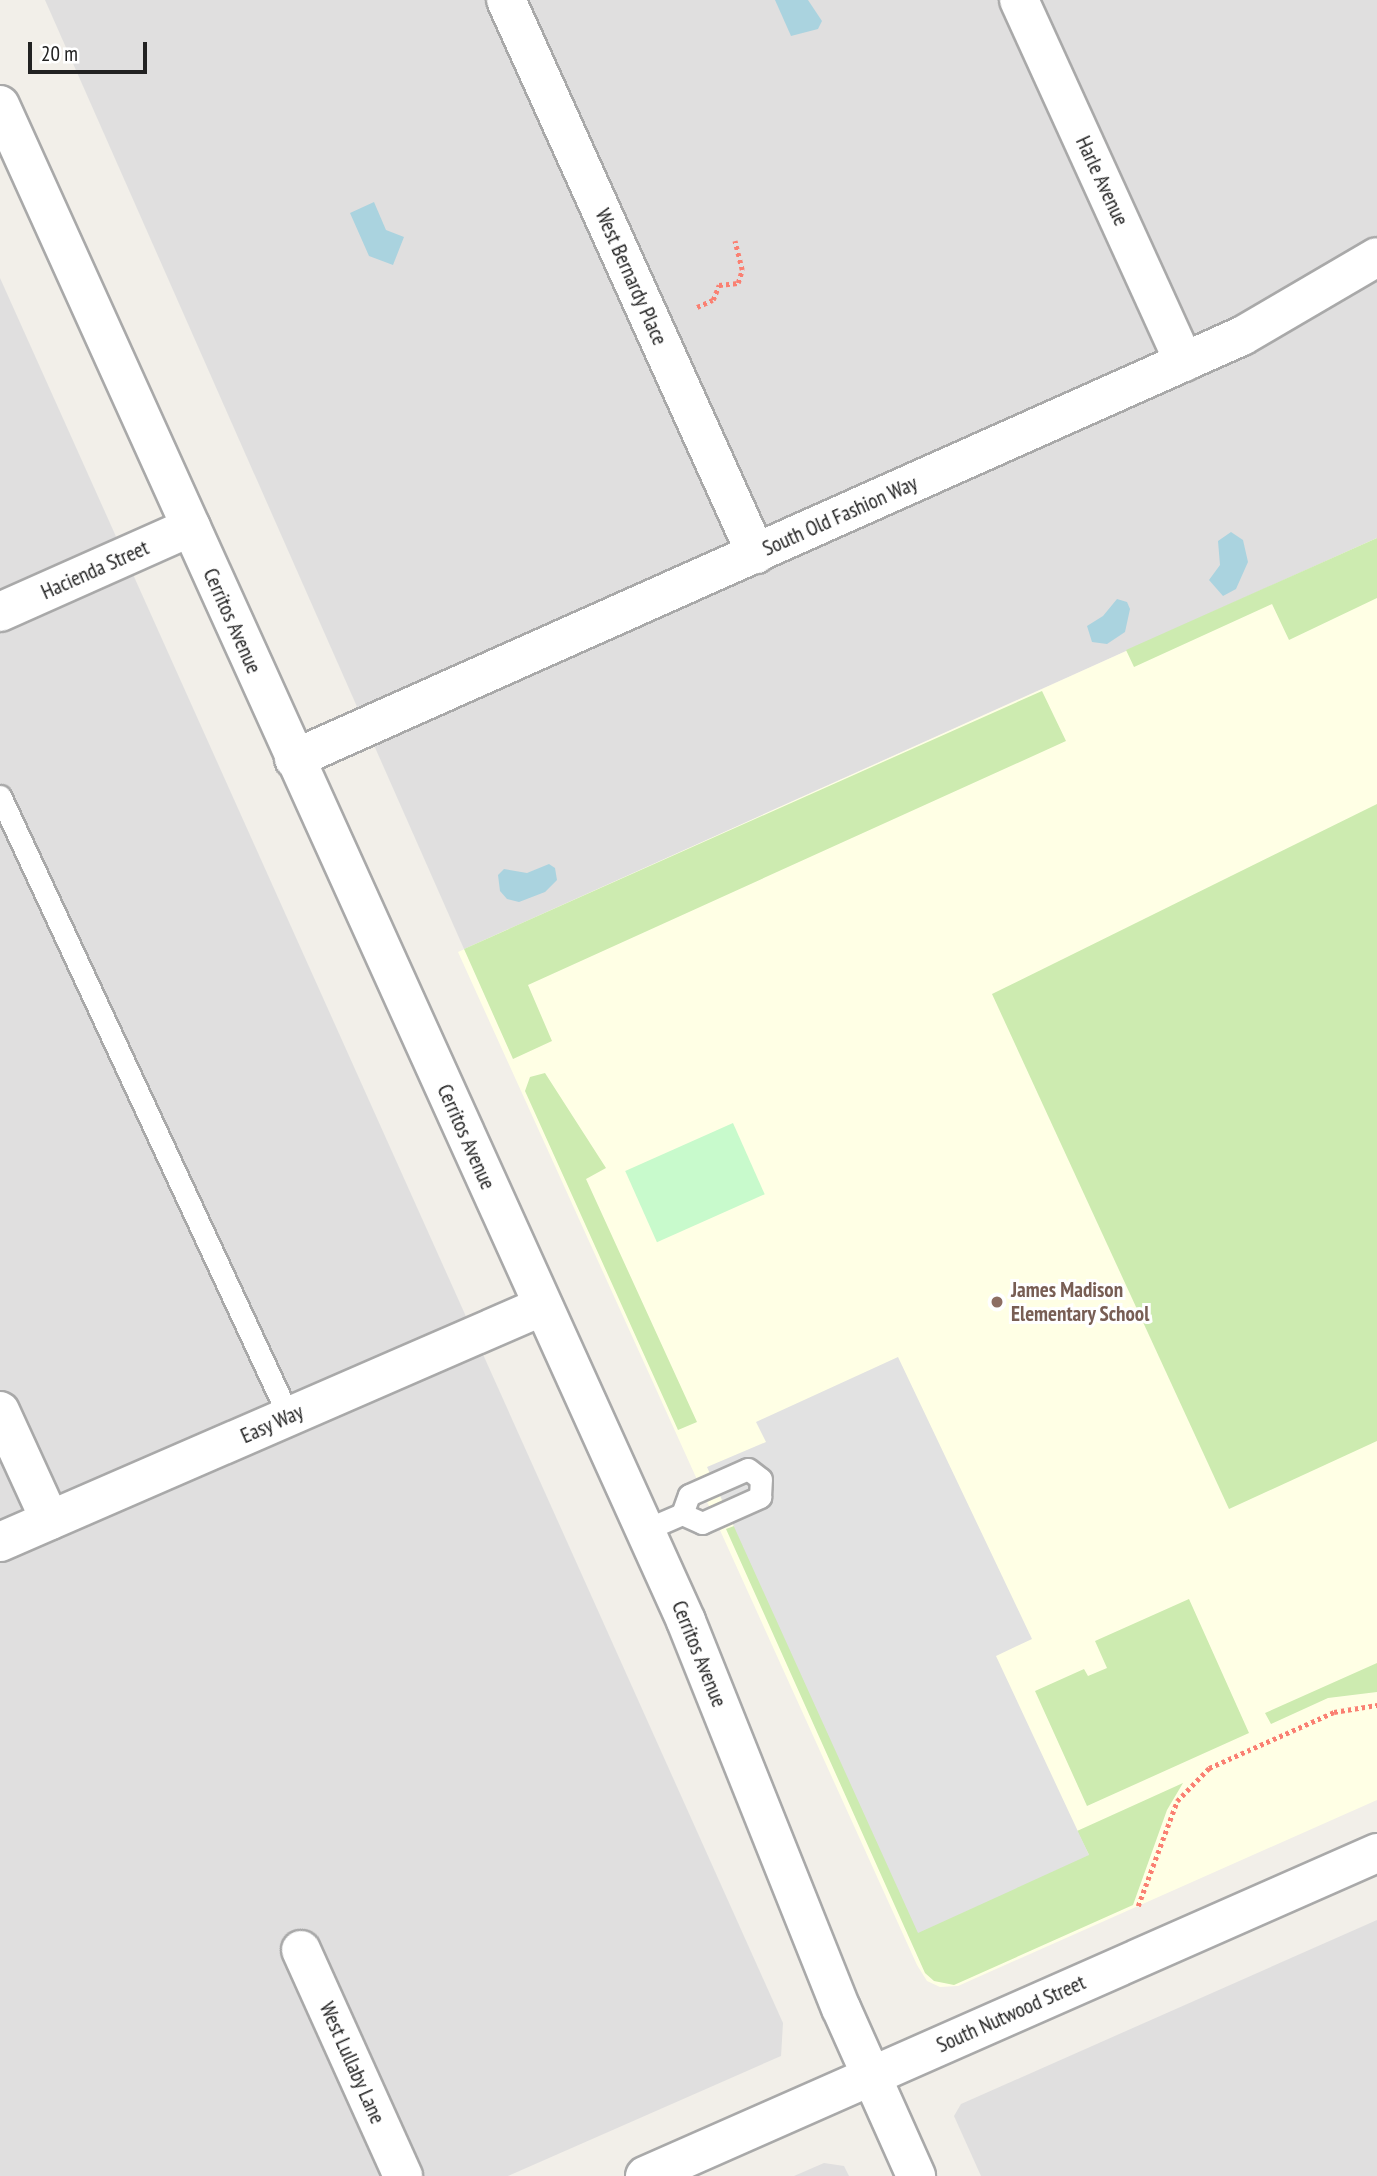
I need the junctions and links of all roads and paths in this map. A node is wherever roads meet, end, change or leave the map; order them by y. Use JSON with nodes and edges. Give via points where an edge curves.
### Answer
{"nodes":[{"id":1,"x":506,"y":0,"type":"edge"},
{"id":2,"x":1019,"y":0,"type":"edge"},
{"id":3,"x":0,"y":105,"type":"edge"},
{"id":4,"x":735,"y":241,"type":"dead end"},
{"id":5,"x":1377,"y":257,"type":"edge"},
{"id":6,"x":697,"y":307,"type":"dead end"},
{"id":7,"x":1184,"y":362,"type":"junction"},
{"id":8,"x":191,"y":527,"type":"junction"},
{"id":9,"x":756,"y":554,"type":"junction"},
{"id":10,"x":0,"y":612,"type":"edge"},
{"id":11,"x":294,"y":759,"type":"junction"},
{"id":12,"x":0,"y":796,"type":"edge"},
{"id":13,"x":543,"y":1306,"type":"junction"},
{"id":14,"x":0,"y":1411,"type":"edge"},
{"id":15,"x":289,"y":1417,"type":"junction"},
{"id":16,"x":682,"y":1514,"type":"junction"},
{"id":17,"x":50,"y":1520,"type":"junction"},
{"id":18,"x":645,"y":1531,"type":"junction"},
{"id":19,"x":0,"y":1542,"type":"edge"},
{"id":20,"x":1377,"y":1705,"type":"edge"},
{"id":21,"x":1377,"y":1853,"type":"edge"},
{"id":22,"x":1138,"y":1906,"type":"dead end"},
{"id":23,"x":301,"y":1950,"type":"dead end"},
{"id":24,"x":872,"y":2077,"type":"junction"},
{"id":25,"x":403,"y":2176,"type":"edge"},
{"id":26,"x":645,"y":2176,"type":"edge"},
{"id":27,"x":916,"y":2176,"type":"edge"}],
"edges":[{"from":1,"to":9,"type":"street","name":"West Bernardy Place"},
{"from":2,"to":7,"type":"street","name":"Harle Avenue"},
{"from":3,"to":8,"type":"street","name":"Cerritos Avenue"},
{"from":4,"to":6,"type":"path","via":[[742,270],[738,283],[719,285],[713,300]]},
{"from":5,"to":7,"type":"street","name":"South Old Fashion Way","via":[[1274,320]]},
{"from":7,"to":9,"type":"street","name":"South Old Fashion Way"},
{"from":8,"to":10,"type":"street","name":"Hacienda Street"},
{"from":8,"to":11,"type":"street","name":"Cerritos Avenue"},
{"from":9,"to":11,"type":"street","name":"South Old Fashion Way"},
{"from":11,"to":13,"type":"street","name":"Cerritos Avenue"},
{"from":12,"to":15,"type":"lane"},
{"from":13,"to":15,"type":"street","name":"Easy Way"},
{"from":13,"to":18,"type":"street","name":"Cerritos Avenue"},
{"from":14,"to":17,"type":"street"},
{"from":15,"to":17,"type":"street","name":"Easy Way"},
{"from":16,"to":16,"type":"lane","via":[[702,1523],[714,1518],[760,1497],[766,1476],[748,1469],[689,1495]]},
{"from":16,"to":18,"type":"lane"},
{"from":17,"to":19,"type":"street","name":"Easy Way"},
{"from":18,"to":24,"type":"street","name":"Cerritos Avenue"},
{"from":20,"to":22,"type":"path","via":[[1334,1712],[1209,1768],[1177,1801]]},
{"from":21,"to":24,"type":"street","name":"South Nutwood Street"},
{"from":23,"to":25,"type":"street","name":"West Lullaby Lane"},
{"from":24,"to":26,"type":"street","name":"South Nutwood Street"},
{"from":24,"to":27,"type":"street","name":"Cerritos Avenue"}]}
